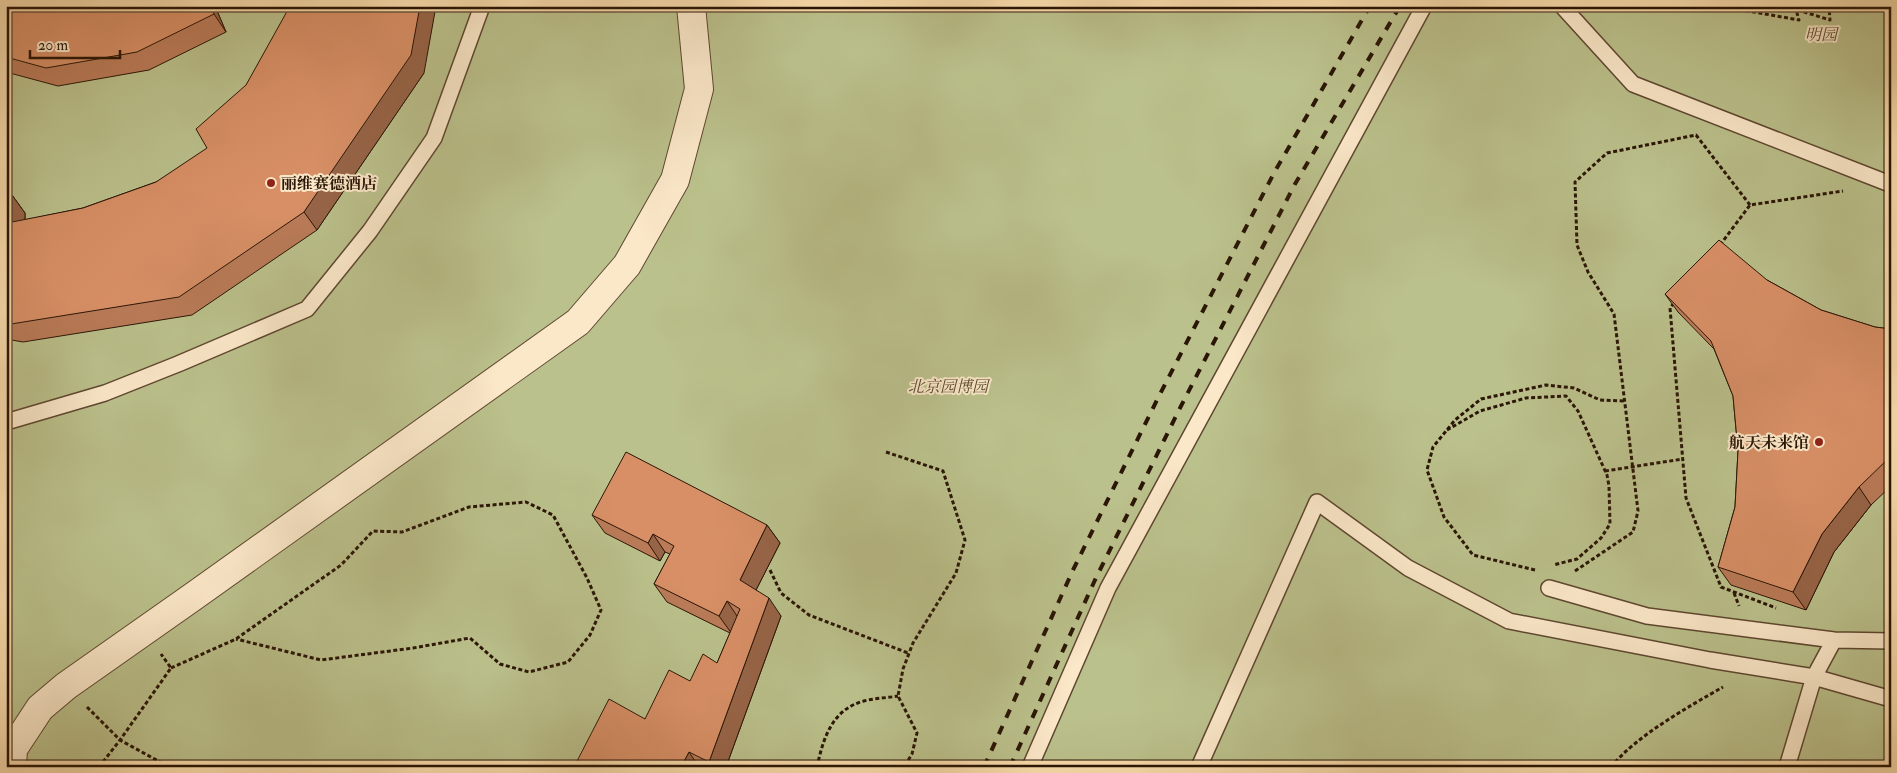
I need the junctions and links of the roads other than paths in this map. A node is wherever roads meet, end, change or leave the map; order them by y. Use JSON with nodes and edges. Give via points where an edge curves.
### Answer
{"nodes":[{"id":1,"x":482,"y":6,"type":"edge"},
{"id":2,"x":691,"y":6,"type":"edge"},
{"id":3,"x":1424,"y":6,"type":"edge"},
{"id":4,"x":1562,"y":6,"type":"edge"},
{"id":5,"x":1890,"y":184,"type":"edge"},
{"id":6,"x":6,"y":422,"type":"edge"},
{"id":7,"x":1549,"y":588,"type":"road end"},
{"id":8,"x":1834,"y":640,"type":"junction"},
{"id":9,"x":1891,"y":641,"type":"edge"},
{"id":10,"x":1814,"y":677,"type":"junction"},
{"id":11,"x":1891,"y":699,"type":"edge"},
{"id":12,"x":12,"y":767,"type":"edge"},
{"id":13,"x":1030,"y":767,"type":"edge"},
{"id":14,"x":1199,"y":767,"type":"edge"},
{"id":15,"x":1787,"y":767,"type":"edge"}],
"edges":[{"from":1,"to":6,"type":"lane","via":[[434,138],[370,231],[307,309],[105,393]]},
{"from":2,"to":12,"type":"street","via":[[699,89],[675,180],[628,265],[578,322],[66,686],[40,708],[13,749]]},
{"from":3,"to":13,"type":"lane","via":[[1108,588]]},
{"from":4,"to":5,"type":"lane","via":[[1634,84]]},
{"from":7,"to":8,"type":"lane","via":[[1647,616]]},
{"from":8,"to":9,"type":"lane"},
{"from":8,"to":10,"type":"lane"},
{"from":10,"to":11,"type":"lane"},
{"from":10,"to":14,"type":"lane","via":[[1509,621],[1408,568],[1317,502]]},
{"from":10,"to":15,"type":"lane"}]}
